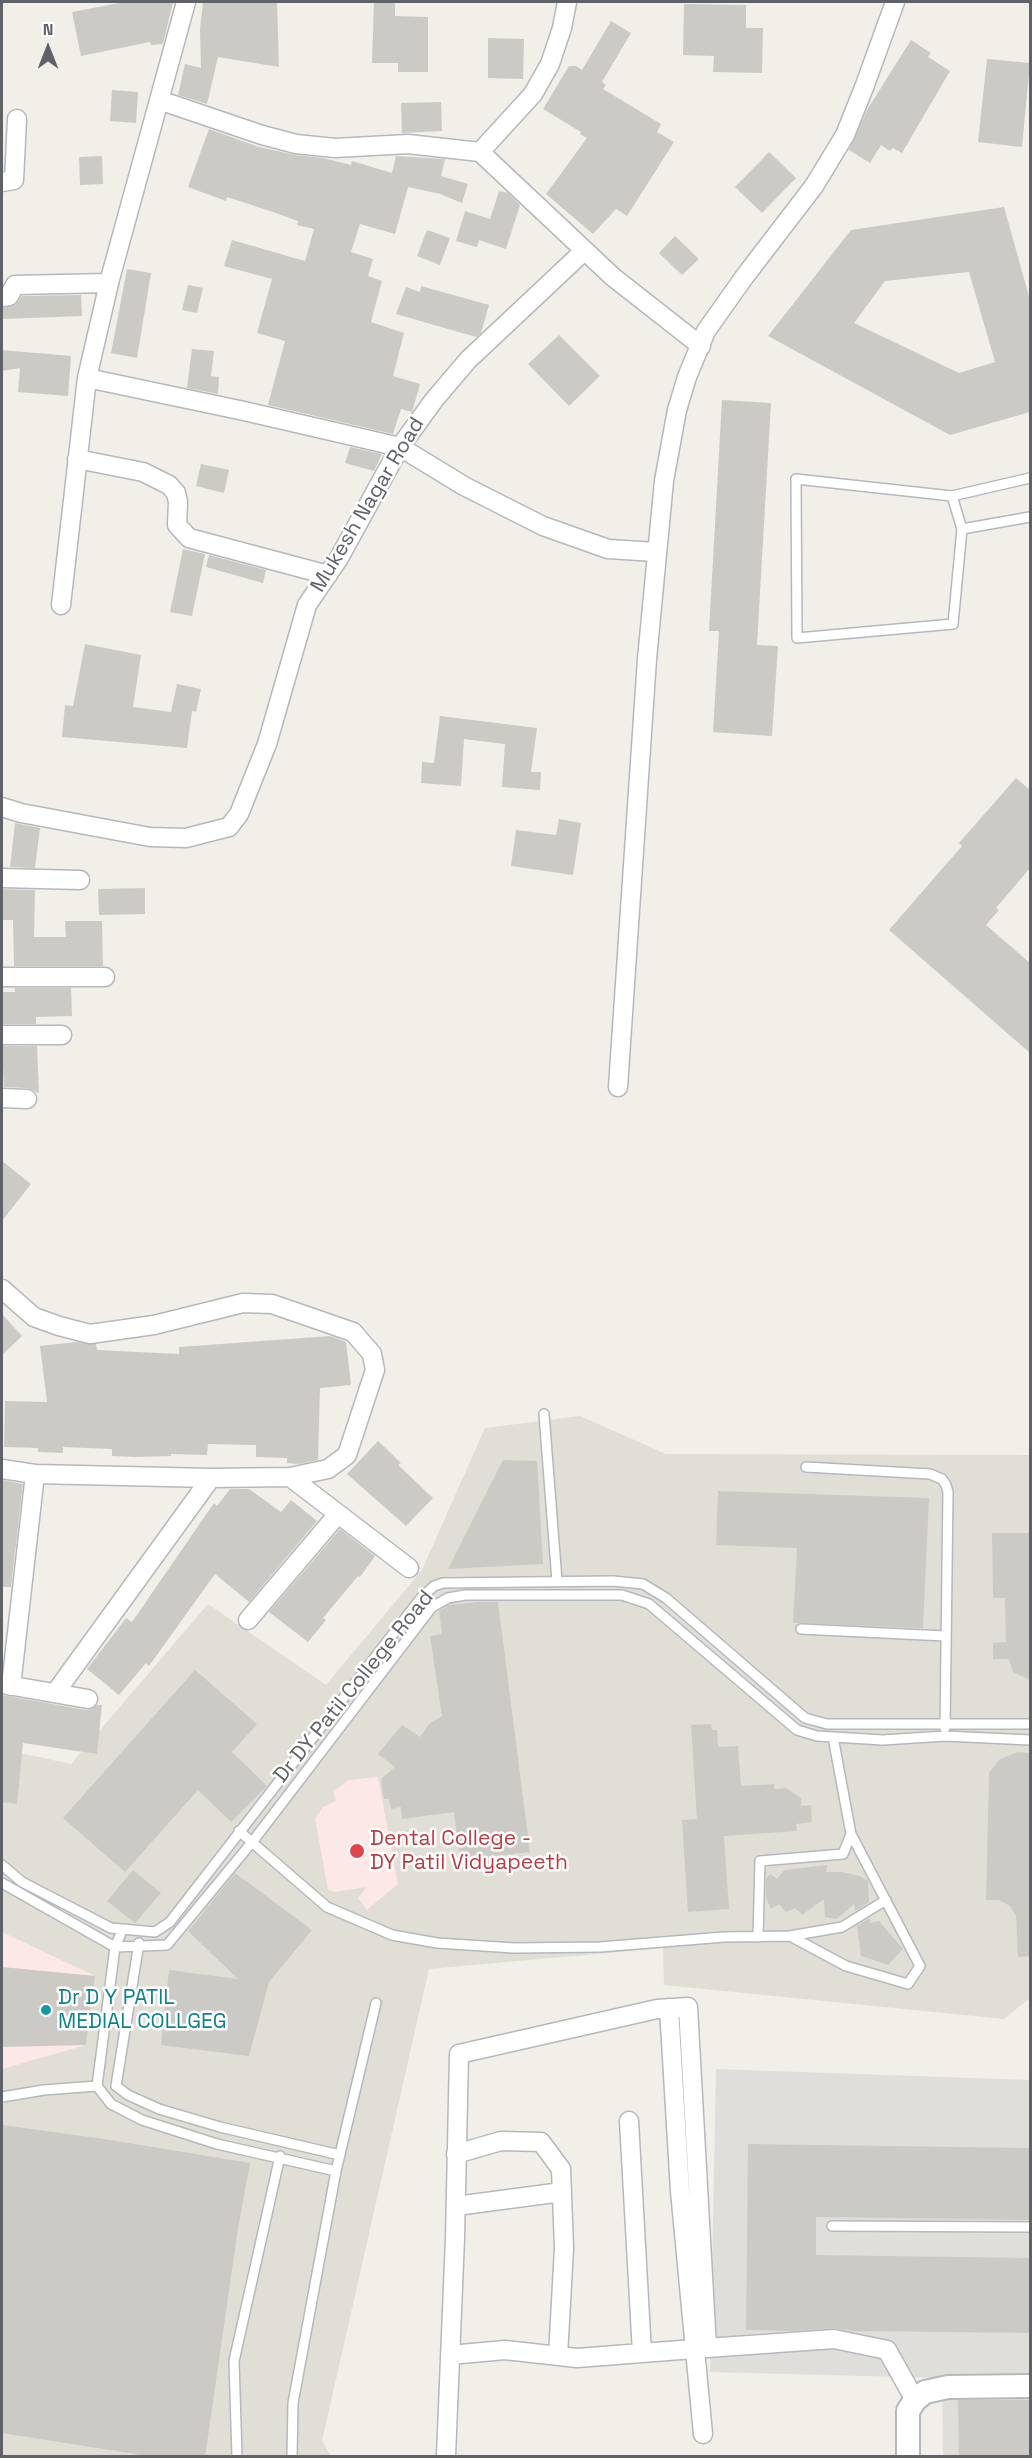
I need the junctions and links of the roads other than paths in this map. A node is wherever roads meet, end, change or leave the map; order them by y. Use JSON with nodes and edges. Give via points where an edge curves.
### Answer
{"nodes":[{"id":1,"x":186,"y":2,"type":"edge"},
{"id":2,"x":567,"y":2,"type":"edge"},
{"id":3,"x":895,"y":2,"type":"edge"},
{"id":4,"x":159,"y":100,"type":"junction"},
{"id":5,"x":17,"y":119,"type":"dead end"},
{"id":6,"x":480,"y":152,"type":"junction"},
{"id":7,"x":2,"y":182,"type":"edge"},
{"id":8,"x":590,"y":256,"type":"junction"},
{"id":9,"x":109,"y":283,"type":"junction"},
{"id":10,"x":2,"y":297,"type":"edge"},
{"id":11,"x":701,"y":346,"type":"junction"},
{"id":12,"x":87,"y":378,"type":"junction"},
{"id":13,"x":400,"y":447,"type":"junction"},
{"id":14,"x":78,"y":459,"type":"junction"},
{"id":15,"x":1030,"y":478,"type":"edge"},
{"id":16,"x":952,"y":496,"type":"junction"},
{"id":17,"x":1030,"y":517,"type":"edge"},
{"id":18,"x":962,"y":529,"type":"junction"},
{"id":19,"x":656,"y":552,"type":"junction"},
{"id":20,"x":328,"y":575,"type":"junction"},
{"id":21,"x":61,"y":605,"type":"dead end"},
{"id":22,"x":2,"y":807,"type":"edge"},
{"id":23,"x":2,"y":878,"type":"edge"},
{"id":24,"x":80,"y":880,"type":"dead end"},
{"id":25,"x":2,"y":977,"type":"edge"},
{"id":26,"x":105,"y":977,"type":"dead end"},
{"id":27,"x":2,"y":1035,"type":"edge"},
{"id":28,"x":62,"y":1035,"type":"dead end"},
{"id":29,"x":618,"y":1088,"type":"dead end"},
{"id":30,"x":2,"y":1098,"type":"edge"},
{"id":31,"x":27,"y":1098,"type":"dead end"},
{"id":32,"x":2,"y":1289,"type":"edge"},
{"id":33,"x":544,"y":1414,"type":"dead end"},
{"id":34,"x":806,"y":1467,"type":"dead end"},
{"id":35,"x":2,"y":1469,"type":"edge"},
{"id":36,"x":35,"y":1474,"type":"junction"},
{"id":37,"x":290,"y":1477,"type":"junction"},
{"id":38,"x":211,"y":1478,"type":"junction"},
{"id":39,"x":338,"y":1514,"type":"junction"},
{"id":40,"x":409,"y":1568,"type":"dead end"},
{"id":41,"x":557,"y":1581,"type":"junction"},
{"id":42,"x":248,"y":1620,"type":"dead end"},
{"id":43,"x":801,"y":1629,"type":"dead end"},
{"id":44,"x":945,"y":1636,"type":"junction"},
{"id":45,"x":6,"y":1685,"type":"edge"},
{"id":46,"x":55,"y":1693,"type":"junction"},
{"id":47,"x":88,"y":1699,"type":"dead end"},
{"id":48,"x":945,"y":1723,"type":"junction"},
{"id":49,"x":1030,"y":1724,"type":"edge"},
{"id":50,"x":945,"y":1736,"type":"junction"},
{"id":51,"x":838,"y":1737,"type":"junction"},
{"id":52,"x":1030,"y":1740,"type":"edge"},
{"id":53,"x":239,"y":1831,"type":"junction"},
{"id":54,"x":851,"y":1834,"type":"junction"},
{"id":55,"x":253,"y":1841,"type":"junction"},
{"id":56,"x":2,"y":1865,"type":"edge"},
{"id":57,"x":2,"y":1883,"type":"edge"},
{"id":58,"x":886,"y":1900,"type":"junction"},
{"id":59,"x":122,"y":1931,"type":"junction"},
{"id":60,"x":142,"y":1932,"type":"junction"},
{"id":61,"x":790,"y":1936,"type":"junction"},
{"id":62,"x":758,"y":1937,"type":"junction"},
{"id":63,"x":138,"y":1946,"type":"junction"},
{"id":64,"x":115,"y":1947,"type":"junction"},
{"id":65,"x":376,"y":2003,"type":"dead end"},
{"id":66,"x":97,"y":2086,"type":"junction"},
{"id":67,"x":2,"y":2097,"type":"edge"},
{"id":68,"x":629,"y":2121,"type":"dead end"},
{"id":69,"x":456,"y":2154,"type":"junction"},
{"id":70,"x":340,"y":2155,"type":"junction"},
{"id":71,"x":280,"y":2156,"type":"junction"},
{"id":72,"x":336,"y":2171,"type":"junction"},
{"id":73,"x":562,"y":2192,"type":"junction"},
{"id":74,"x":456,"y":2206,"type":"junction"},
{"id":75,"x":832,"y":2226,"type":"dead end"},
{"id":76,"x":1030,"y":2228,"type":"edge"},
{"id":77,"x":700,"y":2349,"type":"junction"},
{"id":78,"x":642,"y":2353,"type":"junction"},
{"id":79,"x":450,"y":2355,"type":"junction"},
{"id":80,"x":558,"y":2356,"type":"junction"},
{"id":81,"x":1030,"y":2386,"type":"edge"},
{"id":82,"x":915,"y":2400,"type":"junction"},
{"id":83,"x":709,"y":2434,"type":"dead end"},
{"id":84,"x":237,"y":2457,"type":"edge"},
{"id":85,"x":292,"y":2457,"type":"edge"},
{"id":86,"x":446,"y":2457,"type":"edge"},
{"id":87,"x":908,"y":2457,"type":"edge"}],
"edges":[{"from":1,"to":4,"type":"street"},
{"from":2,"to":6,"type":"street","via":[[549,64],[533,94]]},
{"from":3,"to":11,"type":"street","via":[[865,85],[834,154],[801,205],[706,331]]},
{"from":4,"to":6,"type":"street","via":[[296,144],[335,148],[408,144]]},
{"from":4,"to":9,"type":"street"},
{"from":5,"to":7,"type":"street","via":[[14,180]]},
{"from":6,"to":8,"type":"street"},
{"from":8,"to":11,"type":"street"},
{"from":8,"to":13,"type":"street","name":"Mukesh Nagar Road","via":[[468,360]]},
{"from":9,"to":10,"type":"street","via":[[15,285],[9,296]]},
{"from":9,"to":12,"type":"street"},
{"from":11,"to":19,"type":"street","via":[[677,410]]},
{"from":12,"to":13,"type":"street"},
{"from":12,"to":14,"type":"street"},
{"from":13,"to":19,"type":"street","via":[[491,500],[574,539],[608,549]]},
{"from":13,"to":20,"type":"street","name":"Mukesh Nagar Road"},
{"from":14,"to":20,"type":"street","via":[[143,472],[169,485],[178,502],[177,525],[189,538]]},
{"from":14,"to":21,"type":"street"},
{"from":15,"to":16,"type":"lane"},
{"from":16,"to":18,"type":"lane"},
{"from":16,"to":18,"type":"lane","via":[[796,478],[797,638],[953,624]]},
{"from":17,"to":18,"type":"lane"},
{"from":19,"to":29,"type":"street"},
{"from":20,"to":22,"type":"street","name":"Mukesh Nagar Road","via":[[307,605],[267,744],[239,814],[229,827],[186,837],[150,837]]},
{"from":23,"to":24,"type":"street"},
{"from":25,"to":26,"type":"street"},
{"from":27,"to":28,"type":"street"},
{"from":30,"to":31,"type":"street"},
{"from":32,"to":37,"type":"street","via":[[34,1317],[90,1334],[154,1325],[243,1303],[272,1304],[353,1332],[372,1354],[375,1370],[347,1455],[328,1469]]},
{"from":33,"to":41,"type":"lane"},
{"from":34,"to":44,"type":"lane","via":[[930,1474],[942,1479],[948,1492]]},
{"from":35,"to":36,"type":"street"},
{"from":36,"to":38,"type":"street"},
{"from":36,"to":45,"type":"street"},
{"from":37,"to":38,"type":"street"},
{"from":37,"to":39,"type":"street"},
{"from":38,"to":46,"type":"street"},
{"from":39,"to":40,"type":"street"},
{"from":39,"to":42,"type":"street"},
{"from":41,"to":48,"type":"lane","name":"Dr DY Patil College Road","via":[[643,1584],[666,1598],[805,1718],[827,1724]]},
{"from":41,"to":53,"type":"lane","name":"Dr DY Patil College Road","via":[[458,1582],[434,1587]]},
{"from":43,"to":44,"type":"lane"},
{"from":44,"to":48,"type":"lane"},
{"from":45,"to":46,"type":"street"},
{"from":46,"to":47,"type":"street"},
{"from":48,"to":49,"type":"lane","name":"Dr DY Patil College Road"},
{"from":48,"to":50,"type":"lane"},
{"from":50,"to":51,"type":"lane","name":"Dr DY Patil College Road","via":[[883,1740]]},
{"from":50,"to":52,"type":"lane","name":"Dr DY Patil College Road"},
{"from":51,"to":54,"type":"lane"},
{"from":51,"to":55,"type":"lane","name":"Dr DY Patil College Road","via":[[797,1730],[649,1604],[622,1595],[448,1598],[432,1607]]},
{"from":53,"to":55,"type":"lane"},
{"from":53,"to":60,"type":"lane","name":"Dr DY Patil College Road","via":[[170,1922],[155,1932]]},
{"from":54,"to":58,"type":"lane"},
{"from":54,"to":62,"type":"lane","via":[[843,1854],[760,1861]]},
{"from":55,"to":62,"type":"lane","via":[[327,1906],[393,1935],[437,1943],[514,1948]]},
{"from":55,"to":63,"type":"lane","name":"Dr DY Patil College Road","via":[[167,1945]]},
{"from":56,"to":59,"type":"lane","name":"Dr DY Patil College Road","via":[[22,1882]]},
{"from":57,"to":64,"type":"lane"},
{"from":58,"to":61,"type":"lane","via":[[842,1927]]},
{"from":58,"to":61,"type":"lane","via":[[920,1965],[908,1984],[846,1966]]},
{"from":59,"to":60,"type":"lane","name":"Dr DY Patil College Road"},
{"from":59,"to":64,"type":"lane"},
{"from":60,"to":63,"type":"lane"},
{"from":61,"to":62,"type":"lane"},
{"from":63,"to":64,"type":"lane","name":"Dr DY Patil College Road"},
{"from":63,"to":70,"type":"lane","via":[[116,2086],[159,2109]]},
{"from":64,"to":66,"type":"lane"},
{"from":65,"to":70,"type":"lane"},
{"from":66,"to":67,"type":"lane"},
{"from":66,"to":71,"type":"lane","via":[[111,2104],[142,2120],[217,2144]]},
{"from":68,"to":78,"type":"street"},
{"from":69,"to":73,"type":"street","via":[[501,2141],[542,2142],[561,2169]]},
{"from":69,"to":74,"type":"street"},
{"from":69,"to":77,"type":"street","via":[[459,2054],[657,2009],[688,2007]]},
{"from":70,"to":72,"type":"lane"},
{"from":71,"to":72,"type":"lane"},
{"from":71,"to":84,"type":"lane","via":[[234,2361]]},
{"from":72,"to":85,"type":"lane","via":[[293,2403]]},
{"from":73,"to":74,"type":"street"},
{"from":73,"to":80,"type":"street","via":[[564,2248]]},
{"from":74,"to":79,"type":"street"},
{"from":75,"to":76,"type":"lane"},
{"from":77,"to":78,"type":"street"},
{"from":77,"to":82,"type":"street","via":[[834,2339],[887,2350]]},
{"from":77,"to":83,"type":"street"},
{"from":78,"to":80,"type":"street"},
{"from":79,"to":80,"type":"street","via":[[505,2350]]},
{"from":79,"to":86,"type":"street"},
{"from":81,"to":82,"type":"street","via":[[948,2387],[925,2392]]},
{"from":82,"to":87,"type":"street","via":[[908,2411]]}]}
